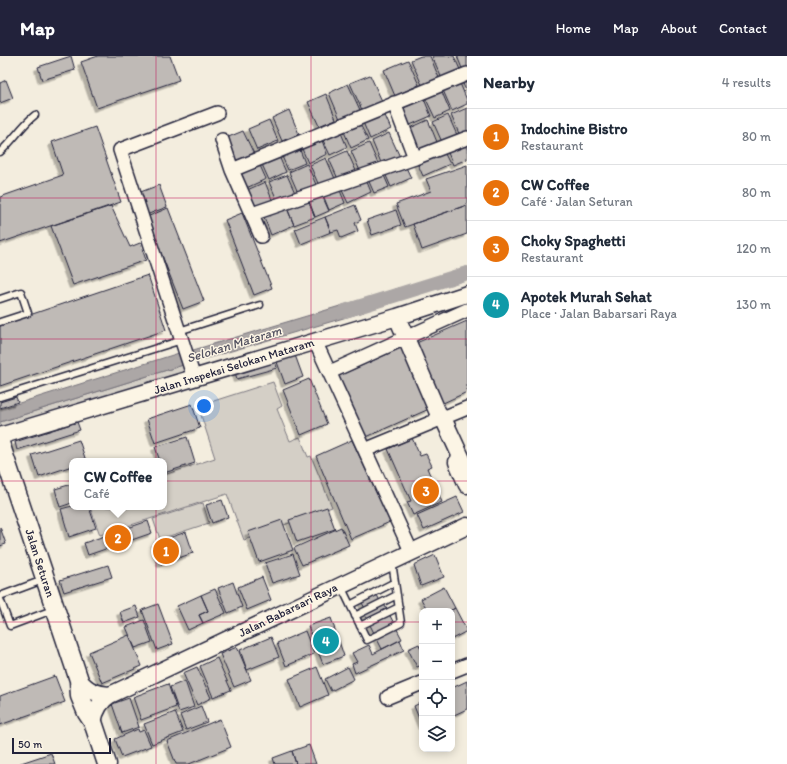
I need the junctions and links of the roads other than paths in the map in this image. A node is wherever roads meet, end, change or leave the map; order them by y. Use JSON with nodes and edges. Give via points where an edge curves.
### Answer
{"nodes":[{"id":1,"x":467,"y":74,"type":"edge"},
{"id":2,"x":394,"y":103,"type":"junction"},
{"id":3,"x":217,"y":114,"type":"dead end"},
{"id":4,"x":35,"y":115,"type":"dead end"},
{"id":5,"x":467,"y":138,"type":"edge"},
{"id":6,"x":222,"y":140,"type":"dead end"},
{"id":7,"x":0,"y":152,"type":"edge"},
{"id":8,"x":415,"y":158,"type":"junction"},
{"id":9,"x":232,"y":170,"type":"junction"},
{"id":10,"x":252,"y":214,"type":"junction"},
{"id":11,"x":260,"y":236,"type":"dead end"},
{"id":12,"x":467,"y":294,"type":"edge"},
{"id":13,"x":0,"y":300,"type":"edge"},
{"id":14,"x":260,"y":305,"type":"dead end"},
{"id":15,"x":467,"y":310,"type":"edge"},
{"id":16,"x":396,"y":317,"type":"junction"},
{"id":17,"x":0,"y":322,"type":"edge"},
{"id":18,"x":405,"y":338,"type":"junction"},
{"id":19,"x":182,"y":340,"type":"junction"},
{"id":20,"x":315,"y":341,"type":"junction"},
{"id":21,"x":192,"y":371,"type":"junction"},
{"id":22,"x":330,"y":372,"type":"junction"},
{"id":23,"x":0,"y":397,"type":"edge"},
{"id":24,"x":467,"y":408,"type":"edge"},
{"id":25,"x":439,"y":417,"type":"junction"},
{"id":26,"x":0,"y":443,"type":"edge"},
{"id":27,"x":365,"y":450,"type":"junction"},
{"id":28,"x":467,"y":470,"type":"edge"},
{"id":29,"x":467,"y":485,"type":"edge"},
{"id":30,"x":467,"y":526,"type":"edge"},
{"id":31,"x":412,"y":551,"type":"junction"},
{"id":32,"x":392,"y":560,"type":"junction"},
{"id":33,"x":45,"y":579,"type":"junction"},
{"id":34,"x":395,"y":582,"type":"junction"},
{"id":35,"x":340,"y":585,"type":"junction"},
{"id":36,"x":397,"y":595,"type":"junction"},
{"id":37,"x":0,"y":596,"type":"edge"},
{"id":38,"x":0,"y":599,"type":"edge"},
{"id":39,"x":350,"y":605,"type":"junction"},
{"id":40,"x":399,"y":606,"type":"junction"},
{"id":41,"x":55,"y":609,"type":"junction"},
{"id":42,"x":355,"y":616,"type":"junction"},
{"id":43,"x":360,"y":626,"type":"junction"},
{"id":44,"x":467,"y":665,"type":"edge"},
{"id":45,"x":455,"y":670,"type":"edge"},
{"id":46,"x":79,"y":680,"type":"junction"},
{"id":47,"x":419,"y":684,"type":"edge"},
{"id":48,"x":110,"y":695,"type":"junction"},
{"id":49,"x":388,"y":697,"type":"dead end"},
{"id":50,"x":92,"y":722,"type":"junction"},
{"id":51,"x":107,"y":764,"type":"edge"}],
"edges":[{"from":1,"to":2,"type":"street"},
{"from":2,"to":8,"type":"street"},
{"from":2,"to":9,"type":"street"},
{"from":3,"to":19,"type":"street","via":[[120,150]]},
{"from":4,"to":7,"type":"lane","via":[[25,122]]},
{"from":5,"to":8,"type":"street"},
{"from":6,"to":9,"type":"street"},
{"from":8,"to":10,"type":"street"},
{"from":9,"to":10,"type":"street"},
{"from":10,"to":11,"type":"street"},
{"from":12,"to":16,"type":"street","name":"Jalan Inspeksi Selokan Mataram"},
{"from":13,"to":17,"type":"lane","via":[[21,292],[28,313]]},
{"from":14,"to":19,"type":"lane"},
{"from":15,"to":18,"type":"street"},
{"from":16,"to":18,"type":"street"},
{"from":16,"to":20,"type":"street","name":"Jalan Inspeksi Selokan Mataram"},
{"from":18,"to":22,"type":"street"},
{"from":18,"to":25,"type":"street"},
{"from":19,"to":21,"type":"street"},
{"from":19,"to":23,"type":"lane"},
{"from":20,"to":21,"type":"street","name":"Jalan Inspeksi Selokan Mataram"},
{"from":20,"to":22,"type":"street"},
{"from":21,"to":26,"type":"street","name":"Jalan Inspeksi Selokan Mataram"},
{"from":22,"to":27,"type":"street"},
{"from":24,"to":25,"type":"street"},
{"from":25,"to":27,"type":"street"},
{"from":25,"to":28,"type":"street"},
{"from":25,"to":29,"type":"street"},
{"from":26,"to":33,"type":"main road","name":"Jalan Seturan"},
{"from":27,"to":31,"type":"street"},
{"from":30,"to":31,"type":"street","name":"Jalan Babarsari Raya"},
{"from":31,"to":32,"type":"street","name":"Jalan Babarsari Raya"},
{"from":32,"to":34,"type":"lane"},
{"from":32,"to":35,"type":"street","name":"Jalan Babarsari Raya"},
{"from":33,"to":37,"type":"lane"},
{"from":33,"to":41,"type":"main road","name":"Jalan Seturan"},
{"from":34,"to":36,"type":"lane"},
{"from":34,"to":39,"type":"lane"},
{"from":35,"to":39,"type":"lane"},
{"from":35,"to":48,"type":"street","name":"Jalan Babarsari Raya"},
{"from":36,"to":40,"type":"lane"},
{"from":36,"to":42,"type":"lane"},
{"from":38,"to":41,"type":"lane","via":[[10,626]]},
{"from":39,"to":42,"type":"lane"},
{"from":40,"to":43,"type":"lane"},
{"from":40,"to":43,"type":"lane","via":[[401,623],[367,640]]},
{"from":41,"to":46,"type":"main road","name":"Jalan Seturan"},
{"from":42,"to":43,"type":"lane"},
{"from":44,"to":45,"type":"street"},
{"from":46,"to":48,"type":"street","via":[[90,691]]},
{"from":46,"to":50,"type":"main road","via":[[80,696]]},
{"from":47,"to":49,"type":"street"},
{"from":48,"to":50,"type":"street","via":[[98,708]]},
{"from":50,"to":51,"type":"main road"}]}
